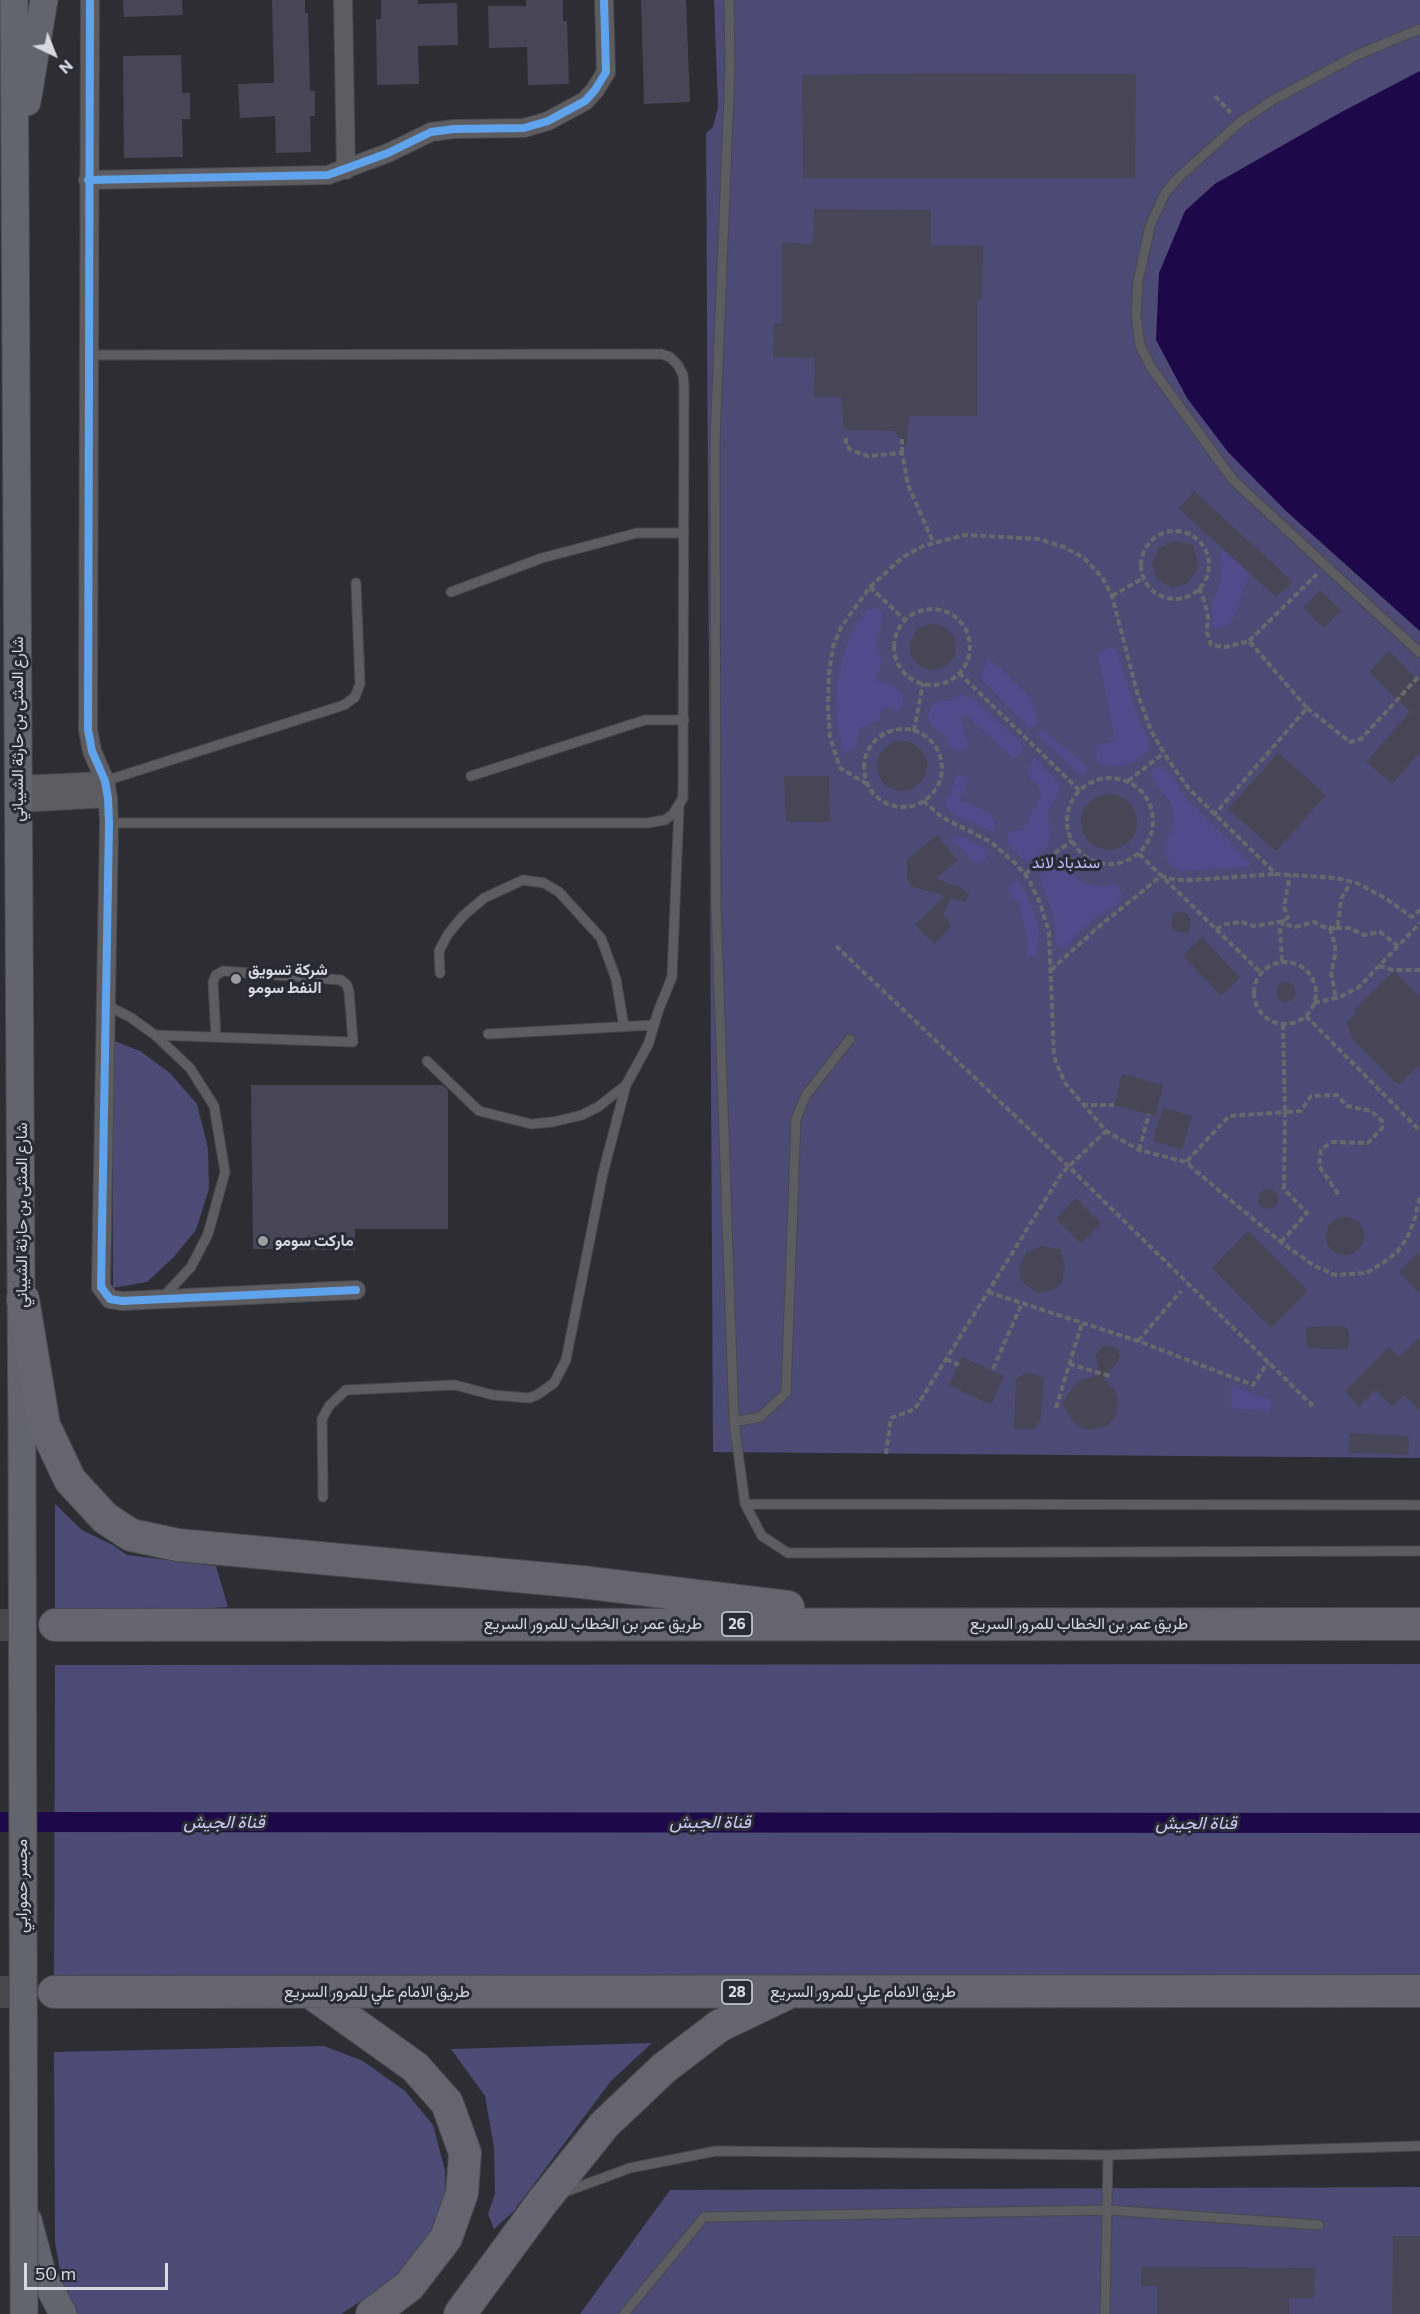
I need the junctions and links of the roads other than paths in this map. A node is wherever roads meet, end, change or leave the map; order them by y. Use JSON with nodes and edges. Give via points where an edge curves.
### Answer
{"nodes":[{"id":1,"x":14,"y":0,"type":"edge"},
{"id":2,"x":44,"y":0,"type":"edge"},
{"id":3,"x":90,"y":0,"type":"edge"},
{"id":4,"x":343,"y":0,"type":"edge"},
{"id":5,"x":604,"y":0,"type":"edge"},
{"id":6,"x":729,"y":0,"type":"edge"},
{"id":7,"x":1420,"y":29,"type":"edge"},
{"id":8,"x":346,"y":170,"type":"junction"},
{"id":9,"x":88,"y":180,"type":"junction"},
{"id":10,"x":14,"y":183,"type":"junction"},
{"id":11,"x":87,"y":355,"type":"junction"},
{"id":12,"x":684,"y":533,"type":"junction"},
{"id":13,"x":356,"y":583,"type":"dead end"},
{"id":14,"x":451,"y":592,"type":"dead end"},
{"id":15,"x":1420,"y":653,"type":"edge"},
{"id":16,"x":684,"y":720,"type":"junction"},
{"id":17,"x":471,"y":777,"type":"dead end"},
{"id":18,"x":106,"y":790,"type":"junction"},
{"id":19,"x":19,"y":794,"type":"junction"},
{"id":20,"x":680,"y":807,"type":"junction"},
{"id":21,"x":109,"y":823,"type":"junction"},
{"id":22,"x":440,"y":973,"type":"dead end"},
{"id":23,"x":106,"y":1005,"type":"junction"},
{"id":24,"x":654,"y":1025,"type":"junction"},
{"id":25,"x":624,"y":1027,"type":"junction"},
{"id":26,"x":488,"y":1034,"type":"dead end"},
{"id":27,"x":155,"y":1035,"type":"junction"},
{"id":28,"x":216,"y":1037,"type":"junction"},
{"id":29,"x":850,"y":1039,"type":"dead end"},
{"id":30,"x":426,"y":1061,"type":"dead end"},
{"id":31,"x":626,"y":1084,"type":"junction"},
{"id":32,"x":356,"y":1290,"type":"dead end"},
{"id":33,"x":22,"y":1299,"type":"junction"},
{"id":34,"x":161,"y":1299,"type":"junction"},
{"id":35,"x":734,"y":1422,"type":"junction"},
{"id":36,"x":22,"y":1457,"type":"joint"},
{"id":37,"x":323,"y":1497,"type":"dead end"},
{"id":38,"x":745,"y":1503,"type":"junction"},
{"id":39,"x":1420,"y":1505,"type":"edge"},
{"id":40,"x":1420,"y":1551,"type":"edge"},
{"id":41,"x":923,"y":1624,"type":"junction"},
{"id":42,"x":1420,"y":1624,"type":"edge"},
{"id":43,"x":55,"y":1625,"type":"tunnel mouth"},
{"id":44,"x":1420,"y":1991,"type":"edge"},
{"id":45,"x":54,"y":1992,"type":"tunnel mouth"},
{"id":46,"x":310,"y":1992,"type":"junction"},
{"id":47,"x":790,"y":1992,"type":"junction"},
{"id":48,"x":1420,"y":2146,"type":"edge"},
{"id":49,"x":1107,"y":2155,"type":"junction"},
{"id":50,"x":22,"y":2199,"type":"junction"},
{"id":51,"x":543,"y":2201,"type":"junction"},
{"id":52,"x":1107,"y":2210,"type":"junction"},
{"id":53,"x":1319,"y":2225,"type":"dead end"},
{"id":54,"x":384,"y":2305,"type":"edge"},
{"id":55,"x":24,"y":2314,"type":"edge"},
{"id":56,"x":63,"y":2314,"type":"edge"},
{"id":57,"x":460,"y":2314,"type":"edge"},
{"id":58,"x":624,"y":2314,"type":"edge"},
{"id":59,"x":1105,"y":2314,"type":"edge"}],
"edges":[{"from":1,"to":10,"type":"main road","name":"شارع المثنى بن حارثة الشيباني"},
{"from":2,"to":10,"type":"main road"},
{"from":3,"to":9,"type":"street"},
{"from":4,"to":8,"type":"street"},
{"from":5,"to":8,"type":"street","via":[[606,72],[585,101],[549,121],[524,128],[431,132]]},
{"from":6,"to":35,"type":"lane","via":[[730,69],[715,440],[716,903]]},
{"from":7,"to":15,"type":"lane","via":[[1357,55],[1273,100],[1201,156],[1165,193],[1150,226],[1138,281],[1136,315],[1140,345],[1161,382],[1233,480]]},
{"from":8,"to":9,"type":"street","via":[[328,175]]},
{"from":9,"to":11,"type":"street"},
{"from":10,"to":19,"type":"main road","name":"شارع المثنى بن حارثة الشيباني"},
{"from":11,"to":12,"type":"lane","via":[[660,354],[670,357],[683,375]]},
{"from":11,"to":18,"type":"street","via":[[88,730]]},
{"from":12,"to":14,"type":"lane","via":[[637,533],[542,558]]},
{"from":12,"to":16,"type":"lane"},
{"from":13,"to":18,"type":"lane","via":[[360,684],[355,697],[344,705]]},
{"from":16,"to":17,"type":"lane","via":[[645,720]]},
{"from":16,"to":20,"type":"lane"},
{"from":18,"to":19,"type":"street"},
{"from":18,"to":21,"type":"street"},
{"from":19,"to":33,"type":"main road","name":"شارع المثنى بن حارثة الشيباني"},
{"from":20,"to":21,"type":"lane","via":[[666,820],[647,823]]},
{"from":20,"to":24,"type":"lane","via":[[672,977]]},
{"from":21,"to":23,"type":"street"},
{"from":22,"to":25,"type":"lane","via":[[439,951],[463,916],[484,898],[522,880],[544,883],[559,892],[601,938],[616,979]]},
{"from":23,"to":27,"type":"lane"},
{"from":23,"to":34,"type":"street","via":[[101,1287],[115,1301]]},
{"from":24,"to":25,"type":"lane"},
{"from":24,"to":31,"type":"lane","via":[[648,1046]]},
{"from":25,"to":26,"type":"lane"},
{"from":27,"to":28,"type":"lane"},
{"from":27,"to":34,"type":"lane","via":[[190,1068],[214,1106],[225,1172],[208,1234],[191,1267]]},
{"from":28,"to":28,"type":"lane","via":[[353,1042],[350,992],[341,980],[223,971],[213,982]]},
{"from":29,"to":35,"type":"lane","via":[[806,1095],[796,1119],[786,1394],[760,1417]]},
{"from":30,"to":31,"type":"lane","via":[[479,1111],[531,1124],[582,1115]]},
{"from":31,"to":37,"type":"lane","via":[[603,1173],[566,1360],[554,1383],[529,1398],[493,1395],[455,1385],[346,1390],[322,1419]]},
{"from":32,"to":34,"type":"street"},
{"from":33,"to":36,"type":"main road","name":"شارع المثنى بن حارثة الشيباني"},
{"from":33,"to":41,"type":"highway","via":[[44,1425],[70,1480],[105,1518],[131,1535],[178,1545],[582,1582]]},
{"from":35,"to":38,"type":"lane"},
{"from":36,"to":50,"type":"main road","name":"مجسر حمورابي","bridge":true},
{"from":38,"to":39,"type":"lane"},
{"from":38,"to":40,"type":"lane","via":[[762,1536],[788,1553]]},
{"from":41,"to":42,"type":"highway","name":"طريق عمر بن الخطاب للمرور السريع","number":"26"},
{"from":41,"to":43,"type":"highway","name":"طريق عمر بن الخطاب للمرور السريع","number":"26"},
{"from":44,"to":47,"type":"highway","name":"طريق الامام علي للمرور السريع","number":"28"},
{"from":45,"to":46,"type":"highway","name":"طريق الامام علي للمرور السريع","number":"28"},
{"from":46,"to":47,"type":"highway","name":"طريق الامام علي للمرور السريع","number":"28"},
{"from":46,"to":54,"type":"highway","via":[[415,2067],[447,2103],[465,2153],[462,2193],[446,2238],[409,2286]]},
{"from":47,"to":51,"type":"highway","via":[[719,2026],[664,2068],[604,2124]]},
{"from":48,"to":49,"type":"lane"},
{"from":49,"to":51,"type":"lane","via":[[716,2151],[630,2168]]},
{"from":49,"to":52,"type":"lane"},
{"from":50,"to":55,"type":"main road","name":"مجسر حمورابي","bridge":true},
{"from":50,"to":56,"type":"main road","bridge":true,"via":[[42,2272]]},
{"from":51,"to":57,"type":"highway"},
{"from":52,"to":53,"type":"lane"},
{"from":52,"to":58,"type":"lane","via":[[704,2217]]},
{"from":52,"to":59,"type":"lane"}]}
